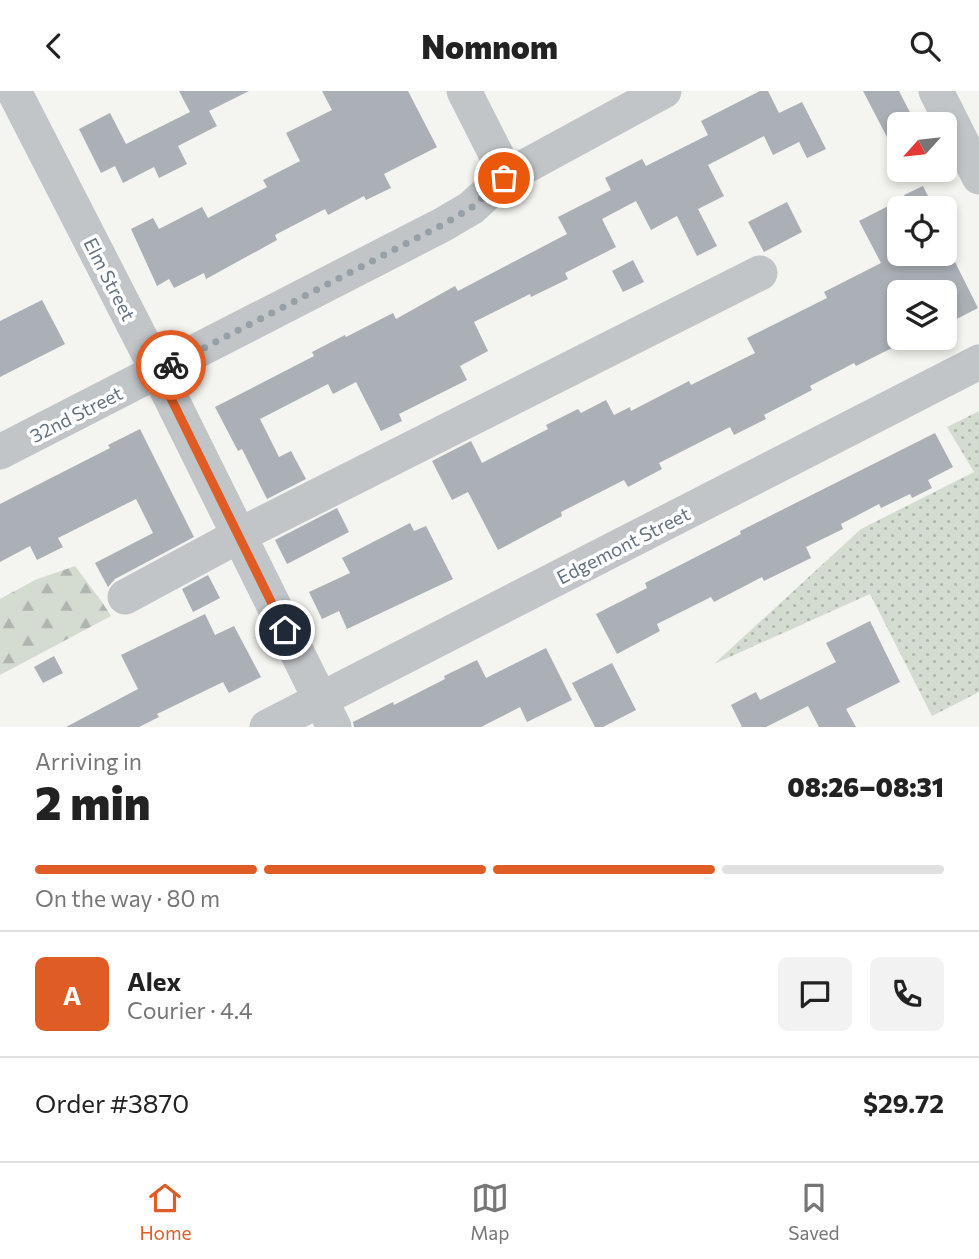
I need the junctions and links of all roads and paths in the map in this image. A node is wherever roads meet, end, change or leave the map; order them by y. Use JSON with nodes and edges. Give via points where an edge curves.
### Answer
{"nodes":[{"id":1,"x":464,"y":91,"type":"edge"},
{"id":2,"x":664,"y":91,"type":"edge"},
{"id":3,"x":936,"y":91,"type":"edge"},
{"id":4,"x":13,"y":96,"type":"edge"},
{"id":5,"x":979,"y":177,"type":"edge"},
{"id":6,"x":504,"y":178,"type":"junction"},
{"id":7,"x":760,"y":274,"type":"dead end"},
{"id":8,"x":979,"y":362,"type":"edge"},
{"id":9,"x":158,"y":372,"type":"junction"},
{"id":10,"x":0,"y":452,"type":"edge"},
{"id":11,"x":238,"y":536,"type":"junction"},
{"id":12,"x":125,"y":597,"type":"dead end"},
{"id":13,"x":327,"y":714,"type":"edge"},
{"id":14,"x":267,"y":727,"type":"edge"}],
"edges":[{"from":1,"to":6,"type":"street"},
{"from":2,"to":6,"type":"street","name":"32nd Street"},
{"from":3,"to":5,"type":"street"},
{"from":4,"to":9,"type":"street","name":"Elm Street"},
{"from":6,"to":9,"type":"street","name":"32nd Street","via":[[471,208],[442,225]]},
{"from":7,"to":11,"type":"street"},
{"from":8,"to":13,"type":"street","name":"Edgemont Street"},
{"from":9,"to":10,"type":"street","name":"32nd Street"},
{"from":9,"to":11,"type":"street","name":"Elm Street"},
{"from":11,"to":12,"type":"street"},
{"from":11,"to":13,"type":"street","name":"Elm Street"},
{"from":13,"to":14,"type":"street","name":"Edgemont Street"}]}
